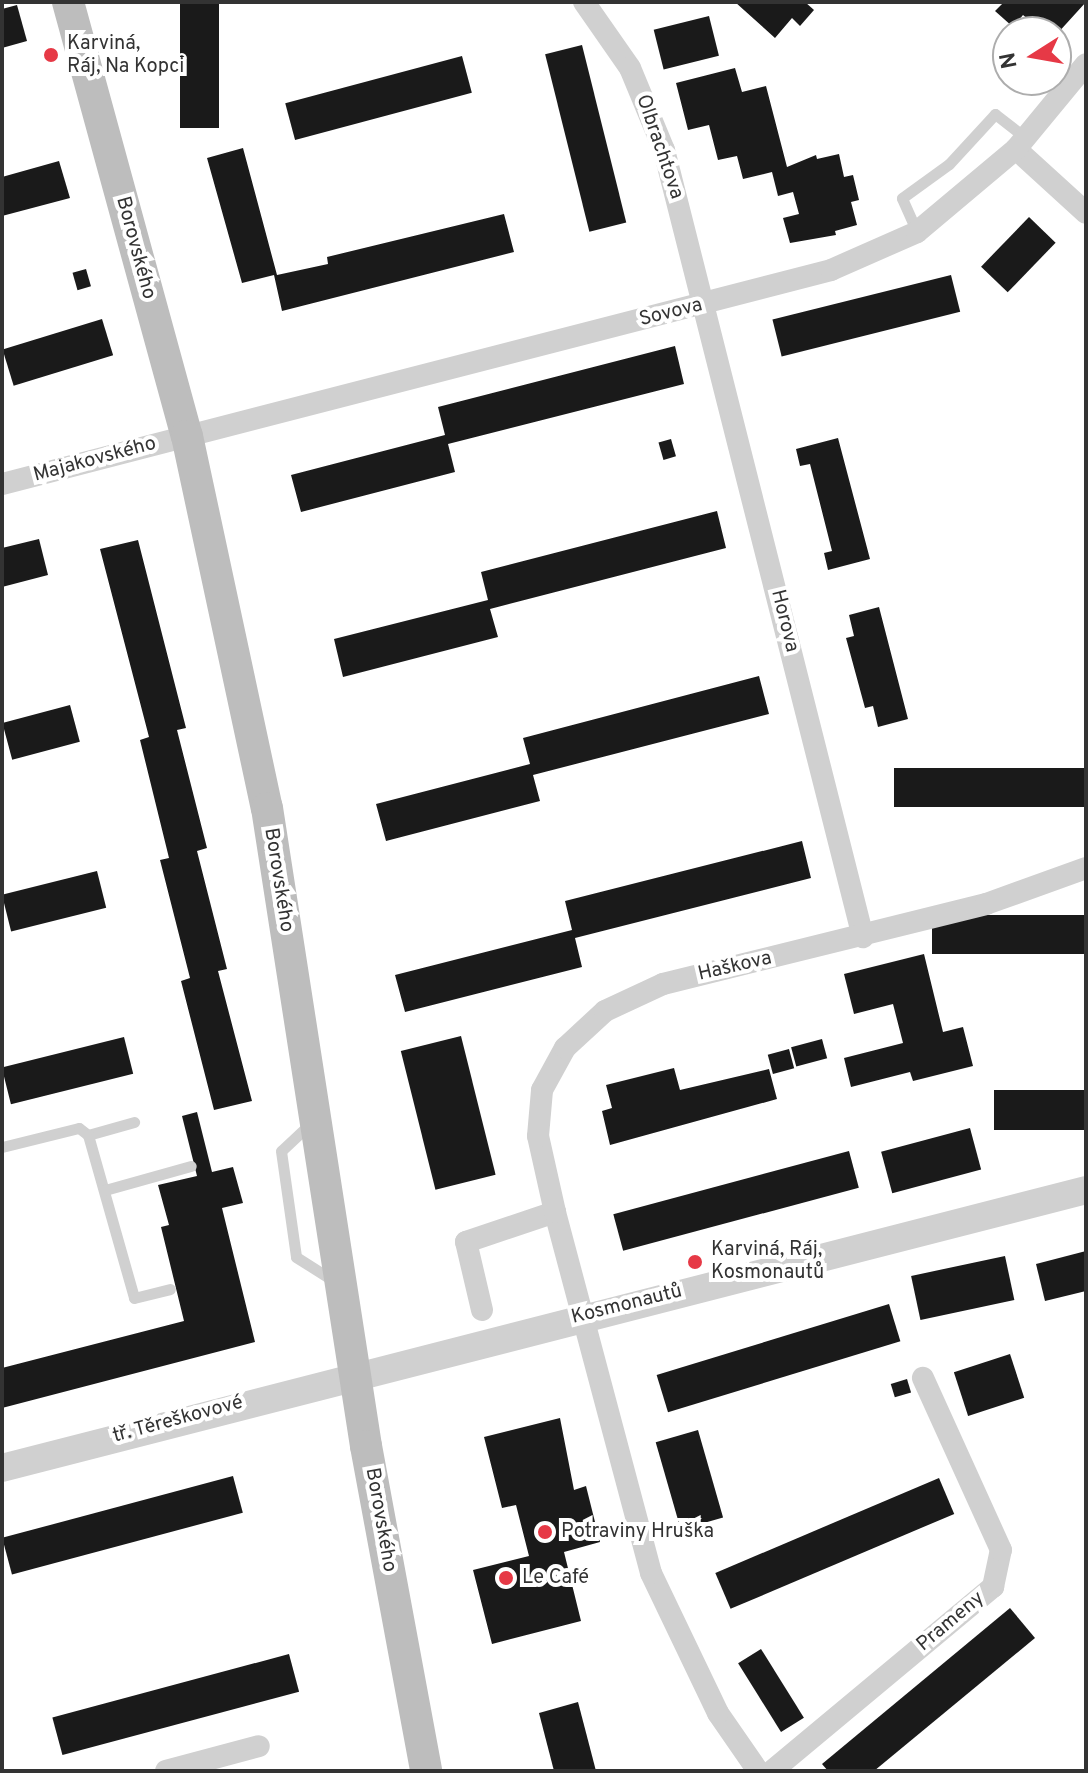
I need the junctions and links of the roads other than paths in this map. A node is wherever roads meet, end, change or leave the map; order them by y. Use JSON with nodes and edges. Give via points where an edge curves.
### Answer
{"nodes":[{"id":1,"x":68,"y":2,"type":"edge"},
{"id":2,"x":584,"y":2,"type":"edge"},
{"id":3,"x":1086,"y":64,"type":"edge"},
{"id":4,"x":1021,"y":143,"type":"junction"},
{"id":5,"x":1086,"y":213,"type":"edge"},
{"id":6,"x":917,"y":232,"type":"junction"},
{"id":7,"x":706,"y":304,"type":"junction"},
{"id":8,"x":187,"y":436,"type":"junction"},
{"id":9,"x":2,"y":484,"type":"edge"},
{"id":10,"x":1086,"y":868,"type":"edge"},
{"id":11,"x":863,"y":937,"type":"junction"},
{"id":12,"x":134,"y":1122,"type":"dead end"},
{"id":13,"x":88,"y":1135,"type":"junction"},
{"id":14,"x":2,"y":1147,"type":"edge"},
{"id":15,"x":191,"y":1166,"type":"dead end"},
{"id":16,"x":105,"y":1190,"type":"junction"},
{"id":17,"x":1086,"y":1190,"type":"edge"},
{"id":18,"x":555,"y":1212,"type":"junction"},
{"id":19,"x":170,"y":1289,"type":"dead end"},
{"id":20,"x":482,"y":1310,"type":"dead end"},
{"id":21,"x":582,"y":1316,"type":"junction"},
{"id":22,"x":355,"y":1373,"type":"junction"},
{"id":23,"x":923,"y":1378,"type":"dead end"},
{"id":24,"x":2,"y":1468,"type":"edge"},
{"id":25,"x":259,"y":1746,"type":"dead end"},
{"id":26,"x":758,"y":1769,"type":"edge"},
{"id":27,"x":166,"y":1771,"type":"edge"},
{"id":28,"x":426,"y":1771,"type":"edge"}],
"edges":[{"from":1,"to":8,"type":"main road","name":"Borovského"},
{"from":2,"to":7,"type":"street","name":"Olbrachtova","via":[[630,68],[664,150]]},
{"from":3,"to":4,"type":"street","name":"Sovova"},
{"from":4,"to":5,"type":"street"},
{"from":4,"to":6,"type":"street","name":"Sovova"},
{"from":4,"to":6,"type":"lane","via":[[995,114],[949,164],[902,198]]},
{"from":6,"to":7,"type":"street","name":"Sovova","via":[[831,270]]},
{"from":7,"to":8,"type":"street","name":"Sovova"},
{"from":7,"to":11,"type":"street","name":"Horova"},
{"from":8,"to":9,"type":"street","name":"Majakovského"},
{"from":8,"to":22,"type":"main road","name":"Borovského","via":[[267,808]]},
{"from":10,"to":11,"type":"street","name":"Haškova","via":[[986,904]]},
{"from":11,"to":18,"type":"street","name":"Haškova","via":[[663,984],[605,1011],[565,1048],[542,1090],[538,1136]]},
{"from":12,"to":13,"type":"lane"},
{"from":13,"to":14,"type":"lane","via":[[79,1128]]},
{"from":13,"to":16,"type":"lane"},
{"from":15,"to":16,"type":"lane"},
{"from":16,"to":19,"type":"lane","via":[[134,1298]]},
{"from":17,"to":21,"type":"street","name":"Kosmonautů"},
{"from":18,"to":20,"type":"street","via":[[466,1242]]},
{"from":18,"to":21,"type":"street","name":"Haškova"},
{"from":21,"to":22,"type":"street","name":"Kosmonautů"},
{"from":21,"to":26,"type":"street","name":"Prameny","via":[[651,1573],[718,1713]]},
{"from":22,"to":24,"type":"street","name":"tř. Těreškovové"},
{"from":22,"to":28,"type":"main road","name":"Borovského"},
{"from":23,"to":26,"type":"street","name":"Prameny","via":[[1001,1550],[993,1587]]},
{"from":25,"to":27,"type":"street"}]}
